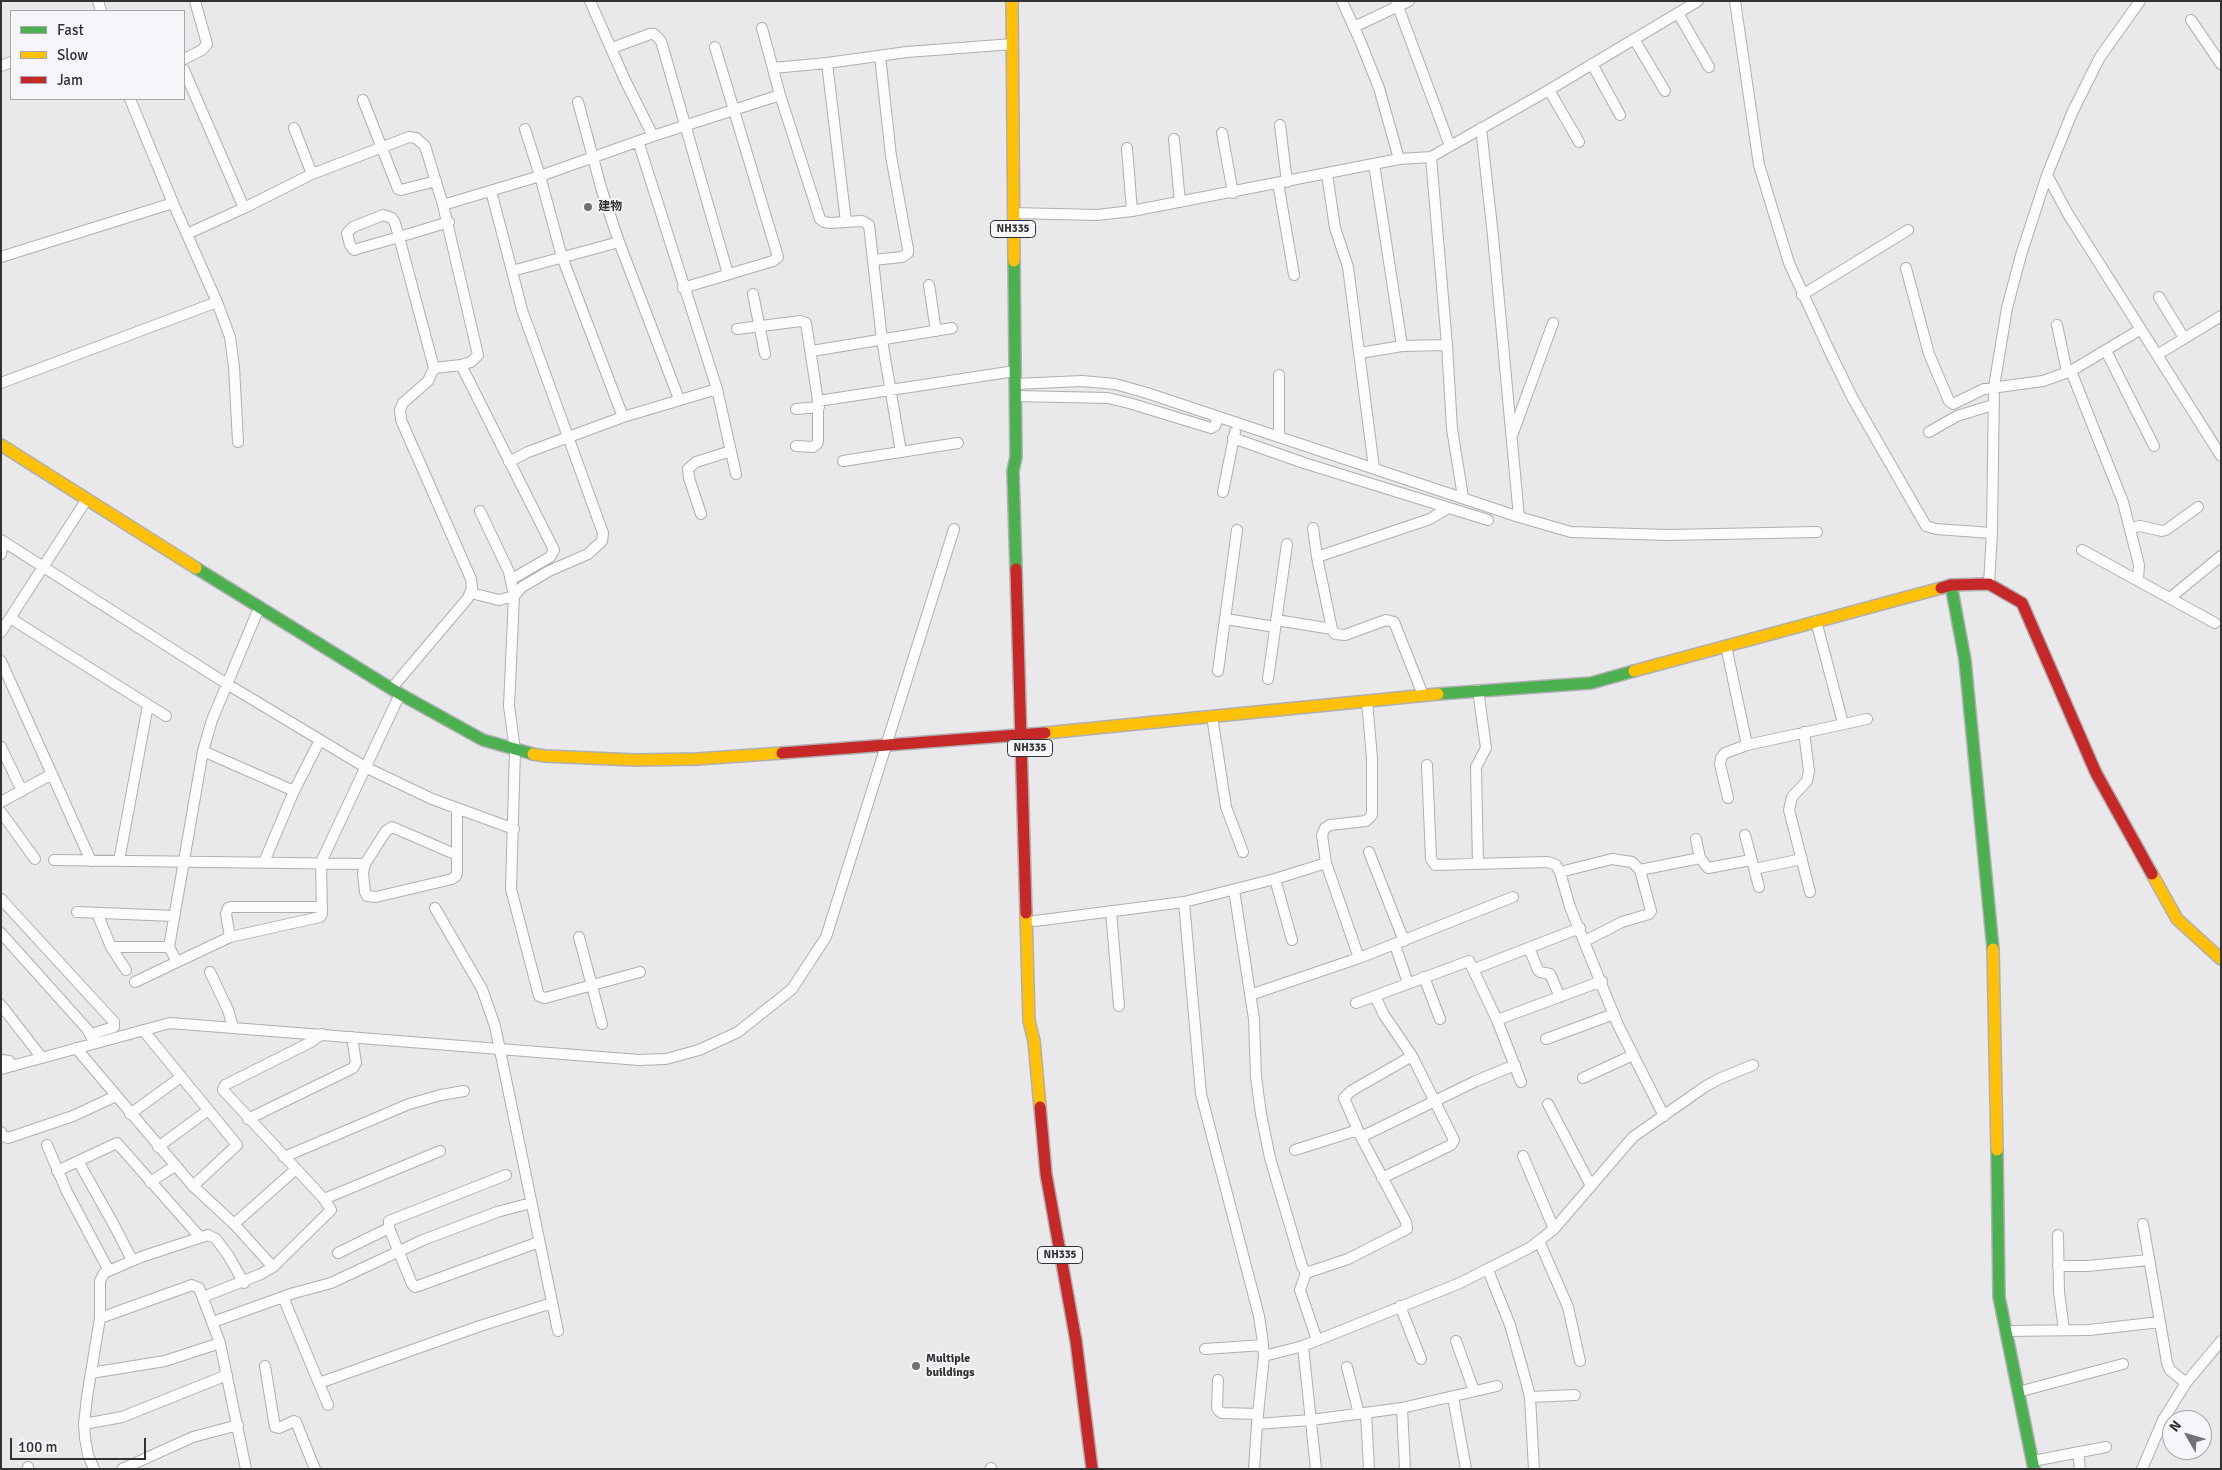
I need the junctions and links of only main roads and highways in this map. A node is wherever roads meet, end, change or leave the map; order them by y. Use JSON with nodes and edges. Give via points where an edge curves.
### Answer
{"nodes":[{"id":1,"x":1012,"y":1,"type":"edge"},
{"id":2,"x":1,"y":445,"type":"edge"},
{"id":3,"x":1951,"y":585,"type":"junction"},
{"id":4,"x":1025,"y":734,"type":"junction"},
{"id":5,"x":2221,"y":959,"type":"edge"},
{"id":6,"x":1034,"y":1041,"type":"junction"},
{"id":7,"x":2034,"y":1465,"type":"edge"},
{"id":8,"x":1092,"y":1469,"type":"edge"}],
"edges":[{"from":1,"to":4,"type":"main road","number":"NH335","via":[[1016,457],[1013,471]]},
{"from":2,"to":4,"type":"main road","via":[[396,691],[483,740],[515,750],[545,756],[673,760]]},
{"from":3,"to":4,"type":"main road","via":[[1591,683],[1478,690]]},
{"from":3,"to":5,"type":"main road","via":[[1988,584],[2022,604],[2096,773],[2177,919]]},
{"from":3,"to":7,"type":"main road","via":[[1965,660],[1993,933],[1999,1296]]},
{"from":4,"to":6,"type":"main road","number":"NH335","via":[[1029,1021]]},
{"from":4,"to":6,"type":"main road","number":"NH335","via":[[1035,921],[1037,1029]]},
{"from":6,"to":8,"type":"main road","number":"NH335","via":[[1046,1174],[1076,1341]]}]}
